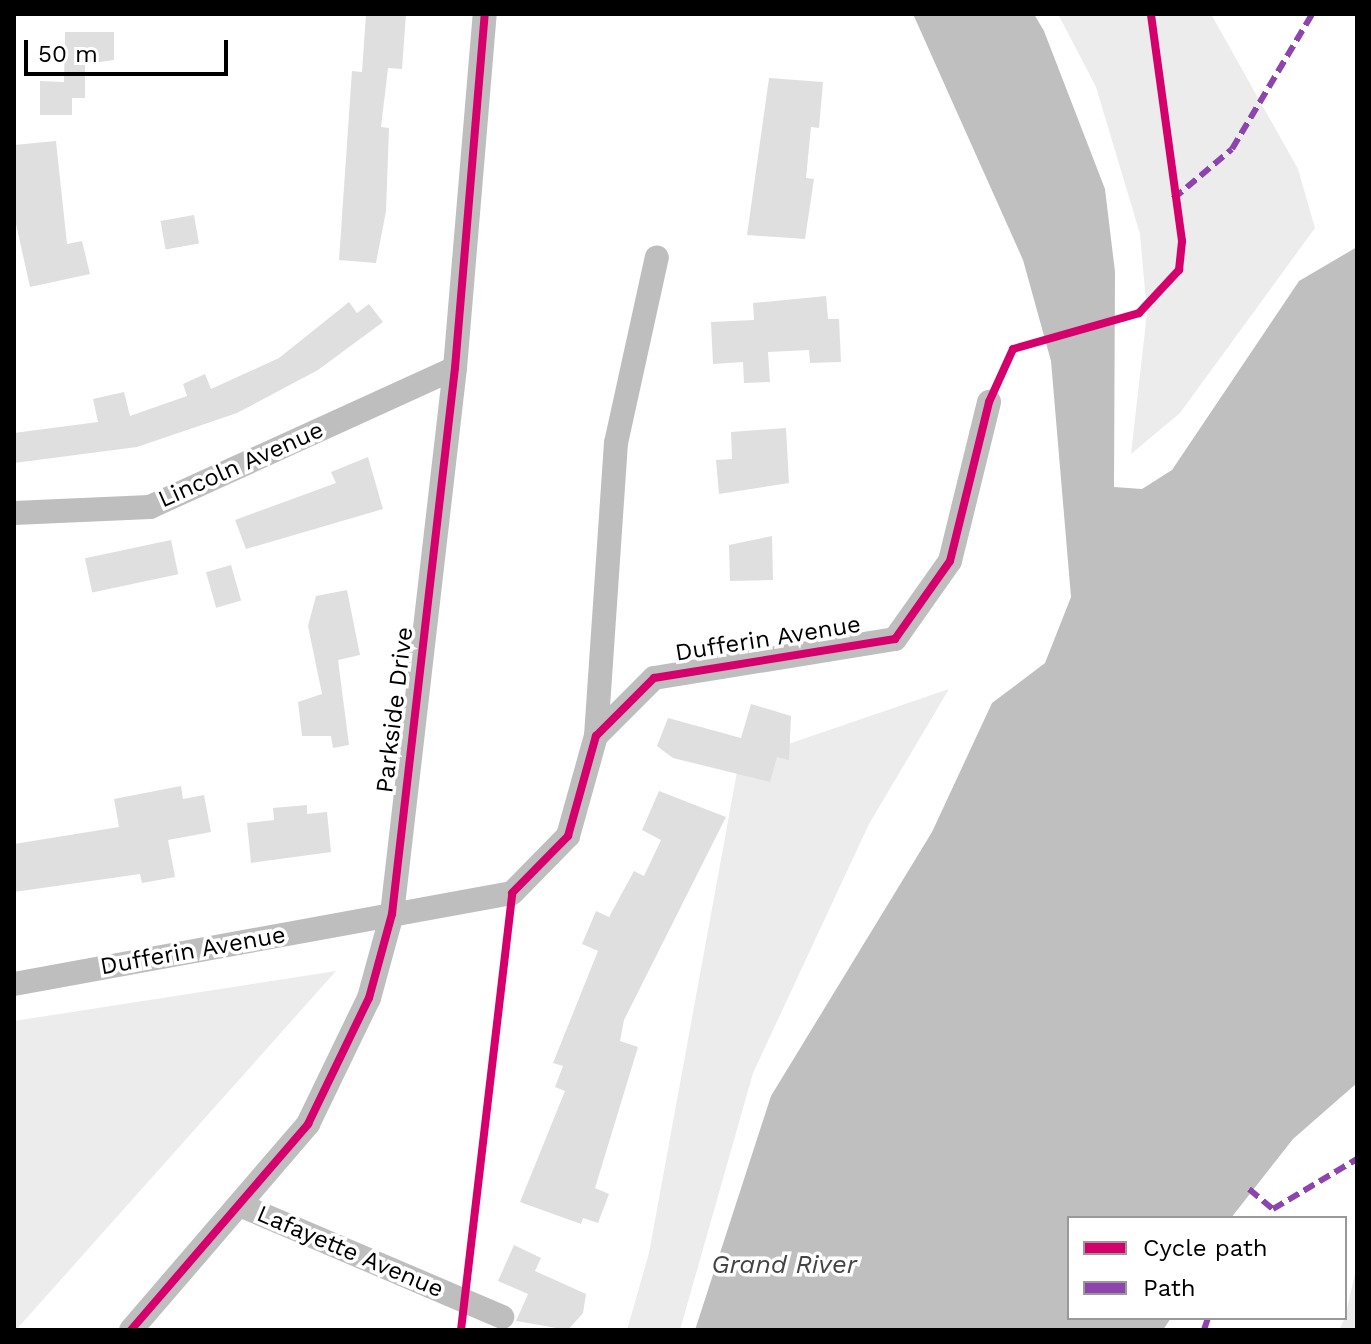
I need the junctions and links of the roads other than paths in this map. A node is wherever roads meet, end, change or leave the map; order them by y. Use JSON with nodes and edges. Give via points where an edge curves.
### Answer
{"nodes":[{"id":1,"x":485,"y":14,"type":"edge"},
{"id":2,"x":657,"y":257,"type":"dead end"},
{"id":3,"x":455,"y":368,"type":"junction"},
{"id":4,"x":989,"y":402,"type":"dead end"},
{"id":5,"x":14,"y":513,"type":"edge"},
{"id":6,"x":596,"y":736,"type":"junction"},
{"id":7,"x":392,"y":914,"type":"junction"},
{"id":8,"x":14,"y":984,"type":"edge"},
{"id":9,"x":242,"y":1206,"type":"junction"},
{"id":10,"x":502,"y":1317,"type":"dead end"},
{"id":11,"x":131,"y":1330,"type":"edge"}],
"edges":[{"from":1,"to":3,"type":"street","name":"Parkside Drive"},
{"from":2,"to":6,"type":"street","via":[[616,443]]},
{"from":3,"to":5,"type":"street","name":"Lincoln Avenue","via":[[150,507]]},
{"from":3,"to":7,"type":"street","name":"Parkside Drive"},
{"from":4,"to":6,"type":"street","name":"Dufferin Avenue","via":[[950,561],[895,639],[654,678]]},
{"from":6,"to":7,"type":"street","name":"Dufferin Avenue","via":[[568,836],[512,893]]},
{"from":7,"to":8,"type":"street","name":"Dufferin Avenue"},
{"from":7,"to":9,"type":"street","name":"Parkside Drive","via":[[369,998],[340,1063],[308,1124]]},
{"from":9,"to":10,"type":"street","name":"Lafayette Avenue"},
{"from":9,"to":11,"type":"street","name":"Parkside Drive"}]}
